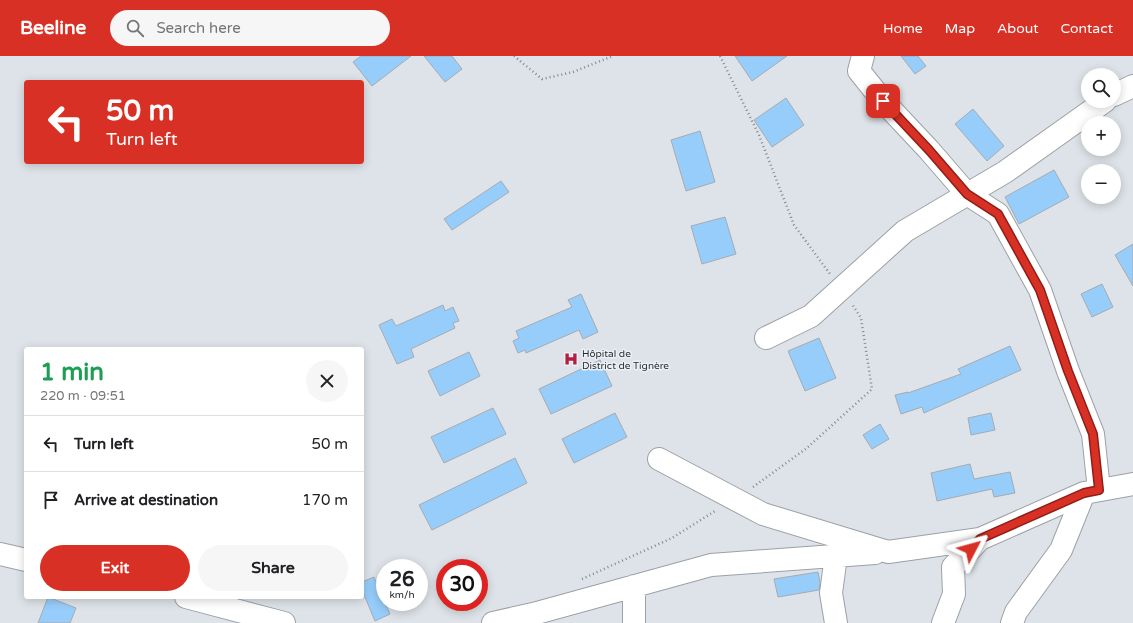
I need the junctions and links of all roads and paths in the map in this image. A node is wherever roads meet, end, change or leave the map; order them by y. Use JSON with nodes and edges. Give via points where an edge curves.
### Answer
{"nodes":[{"id":1,"x":514,"y":56,"type":"edge"},
{"id":2,"x":613,"y":56,"type":"edge"},
{"id":3,"x":720,"y":56,"type":"edge"},
{"id":4,"x":863,"y":56,"type":"edge"},
{"id":5,"x":1133,"y":86,"type":"edge"},
{"id":6,"x":1121,"y":92,"type":"edge"},
{"id":7,"x":1095,"y":108,"type":"edge"},
{"id":8,"x":967,"y":194,"type":"junction"},
{"id":9,"x":841,"y":289,"type":"junction"},
{"id":10,"x":766,"y":338,"type":"dead end"},
{"id":11,"x":659,"y":459,"type":"dead end"},
{"id":12,"x":1133,"y":484,"type":"edge"},
{"id":13,"x":1091,"y":492,"type":"junction"},
{"id":14,"x":735,"y":499,"type":"junction"},
{"id":15,"x":980,"y":539,"type":"junction"},
{"id":16,"x":888,"y":552,"type":"junction"},
{"id":17,"x":0,"y":554,"type":"edge"},
{"id":18,"x":836,"y":556,"type":"junction"},
{"id":19,"x":24,"y":560,"type":"edge"},
{"id":20,"x":579,"y":580,"type":"dead end"},
{"id":21,"x":634,"y":586,"type":"junction"},
{"id":22,"x":194,"y":599,"type":"edge"},
{"id":23,"x":284,"y":623,"type":"edge"},
{"id":24,"x":493,"y":623,"type":"edge"},
{"id":25,"x":634,"y":623,"type":"edge"},
{"id":26,"x":836,"y":623,"type":"edge"},
{"id":27,"x":943,"y":623,"type":"edge"},
{"id":28,"x":1012,"y":623,"type":"edge"}],
"edges":[{"from":1,"to":2,"type":"path","via":[[542,79],[573,72]]},
{"from":3,"to":9,"type":"path","via":[[759,135],[794,225]]},
{"from":4,"to":8,"type":"street","via":[[859,71]]},
{"from":5,"to":6,"type":"street"},
{"from":7,"to":8,"type":"street","via":[[1005,172]]},
{"from":8,"to":9,"type":"street","via":[[905,231]]},
{"from":8,"to":13,"type":"street","via":[[998,214],[1040,290],[1093,434]]},
{"from":9,"to":10,"type":"street","via":[[810,316]]},
{"from":9,"to":14,"type":"path","via":[[861,318],[872,389],[807,448]]},
{"from":11,"to":14,"type":"street"},
{"from":12,"to":13,"type":"street"},
{"from":13,"to":15,"type":"street"},
{"from":13,"to":28,"type":"street","via":[[1061,550],[1016,612]]},
{"from":14,"to":16,"type":"street","via":[[763,514]]},
{"from":14,"to":20,"type":"path","via":[[672,538]]},
{"from":15,"to":16,"type":"street"},
{"from":15,"to":27,"type":"street","via":[[953,567],[954,594]]},
{"from":16,"to":18,"type":"street"},
{"from":17,"to":19,"type":"street"},
{"from":18,"to":21,"type":"street","via":[[711,565]]},
{"from":18,"to":26,"type":"street","via":[[831,593]]},
{"from":21,"to":24,"type":"street"},
{"from":21,"to":25,"type":"street"},
{"from":22,"to":23,"type":"street"}]}
